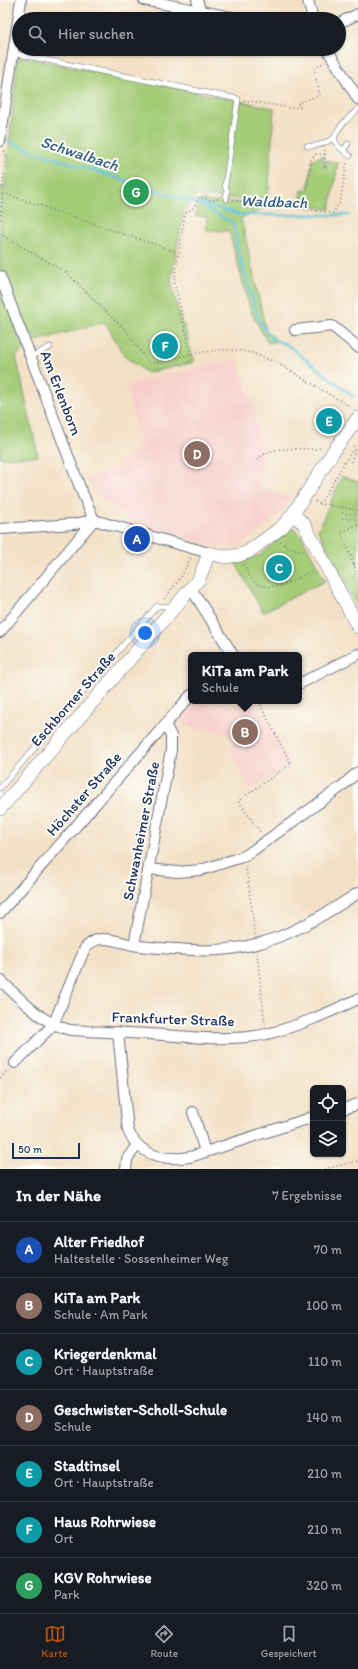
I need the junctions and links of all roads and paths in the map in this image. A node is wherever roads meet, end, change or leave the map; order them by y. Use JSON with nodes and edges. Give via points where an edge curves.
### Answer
{"nodes":[{"id":1,"x":20,"y":0,"type":"edge"},
{"id":2,"x":144,"y":0,"type":"edge"},
{"id":3,"x":197,"y":0,"type":"edge"},
{"id":4,"x":308,"y":0,"type":"edge"},
{"id":5,"x":17,"y":12,"type":"edge"},
{"id":6,"x":200,"y":12,"type":"joint"},
{"id":7,"x":311,"y":12,"type":"edge"},
{"id":8,"x":358,"y":14,"type":"edge"},
{"id":9,"x":346,"y":20,"type":"edge"},
{"id":10,"x":12,"y":53,"type":"edge"},
{"id":11,"x":27,"y":56,"type":"edge"},
{"id":12,"x":326,"y":56,"type":"edge"},
{"id":13,"x":331,"y":56,"type":"edge"},
{"id":14,"x":238,"y":99,"type":"junction"},
{"id":15,"x":358,"y":99,"type":"edge"},
{"id":16,"x":358,"y":109,"type":"edge"},
{"id":17,"x":334,"y":138,"type":"junction"},
{"id":18,"x":1,"y":141,"type":"edge"},
{"id":19,"x":320,"y":144,"type":"junction"},
{"id":20,"x":348,"y":144,"type":"dead end"},
{"id":21,"x":307,"y":146,"type":"dead end"},
{"id":22,"x":343,"y":150,"type":"junction"},
{"id":23,"x":325,"y":154,"type":"junction"},
{"id":24,"x":348,"y":158,"type":"joint"},
{"id":25,"x":325,"y":167,"type":"dead end"},
{"id":26,"x":302,"y":188,"type":"dead end"},
{"id":27,"x":3,"y":194,"type":"junction"},
{"id":28,"x":0,"y":197,"type":"edge"},
{"id":29,"x":3,"y":198,"type":"junction"},
{"id":30,"x":226,"y":199,"type":"junction"},
{"id":31,"x":0,"y":219,"type":"edge"},
{"id":32,"x":0,"y":234,"type":"edge"},
{"id":33,"x":177,"y":252,"type":"junction"},
{"id":34,"x":0,"y":276,"type":"edge"},
{"id":35,"x":295,"y":330,"type":"dead end"},
{"id":36,"x":358,"y":346,"type":"edge"},
{"id":37,"x":50,"y":347,"type":"dead end"},
{"id":38,"x":191,"y":354,"type":"junction"},
{"id":39,"x":31,"y":358,"type":"junction"},
{"id":40,"x":354,"y":418,"type":"edge"},
{"id":41,"x":322,"y":448,"type":"dead end"},
{"id":42,"x":355,"y":450,"type":"junction"},
{"id":43,"x":358,"y":450,"type":"edge"},
{"id":44,"x":258,"y":460,"type":"dead end"},
{"id":45,"x":351,"y":462,"type":"dead end"},
{"id":46,"x":306,"y":495,"type":"junction"},
{"id":47,"x":320,"y":504,"type":"junction"},
{"id":48,"x":358,"y":510,"type":"edge"},
{"id":49,"x":342,"y":513,"type":"dead end"},
{"id":50,"x":293,"y":514,"type":"junction"},
{"id":51,"x":358,"y":515,"type":"edge"},
{"id":52,"x":342,"y":518,"type":"dead end"},
{"id":53,"x":358,"y":519,"type":"edge"},
{"id":54,"x":94,"y":520,"type":"junction"},
{"id":55,"x":358,"y":525,"type":"edge"},
{"id":56,"x":0,"y":529,"type":"edge"},
{"id":57,"x":269,"y":537,"type":"junction"},
{"id":58,"x":195,"y":549,"type":"junction"},
{"id":59,"x":209,"y":553,"type":"junction"},
{"id":60,"x":240,"y":555,"type":"junction"},
{"id":61,"x":322,"y":560,"type":"junction"},
{"id":62,"x":358,"y":563,"type":"edge"},
{"id":63,"x":354,"y":565,"type":"junction"},
{"id":64,"x":358,"y":575,"type":"edge"},
{"id":65,"x":191,"y":588,"type":"junction"},
{"id":66,"x":158,"y":606,"type":"junction"},
{"id":67,"x":171,"y":610,"type":"junction"},
{"id":68,"x":358,"y":627,"type":"edge"},
{"id":69,"x":0,"y":632,"type":"edge"},
{"id":70,"x":229,"y":652,"type":"edge"},
{"id":71,"x":358,"y":654,"type":"edge"},
{"id":72,"x":302,"y":682,"type":"edge"},
{"id":73,"x":188,"y":698,"type":"edge"},
{"id":74,"x":260,"y":704,"type":"edge"},
{"id":75,"x":165,"y":724,"type":"junction"},
{"id":76,"x":358,"y":772,"type":"edge"},
{"id":77,"x":0,"y":788,"type":"edge"},
{"id":78,"x":0,"y":809,"type":"edge"},
{"id":79,"x":266,"y":841,"type":"junction"},
{"id":80,"x":150,"y":870,"type":"junction"},
{"id":81,"x":358,"y":893,"type":"edge"},
{"id":82,"x":0,"y":913,"type":"edge"},
{"id":83,"x":134,"y":945,"type":"junction"},
{"id":84,"x":0,"y":980,"type":"edge"},
{"id":85,"x":358,"y":999,"type":"edge"},
{"id":86,"x":53,"y":1025,"type":"junction"},
{"id":87,"x":118,"y":1032,"type":"junction"},
{"id":88,"x":15,"y":1063,"type":"joint"},
{"id":89,"x":0,"y":1078,"type":"edge"},
{"id":90,"x":358,"y":1104,"type":"edge"},
{"id":91,"x":346,"y":1107,"type":"edge"},
{"id":92,"x":193,"y":1112,"type":"dead end"},
{"id":93,"x":310,"y":1119,"type":"edge"},
{"id":94,"x":137,"y":1145,"type":"junction"},
{"id":95,"x":205,"y":1152,"type":"junction"},
{"id":96,"x":358,"y":1161,"type":"edge"},
{"id":97,"x":126,"y":1169,"type":"edge"},
{"id":98,"x":326,"y":1169,"type":"edge"}],
"edges":[{"from":1,"to":5,"type":"street"},
{"from":2,"to":6,"type":"street"},
{"from":3,"to":6,"type":"street"},
{"from":4,"to":7,"type":"street"},
{"from":8,"to":9,"type":"street"},
{"from":10,"to":18,"type":"street"},
{"from":11,"to":14,"type":"lane"},
{"from":12,"to":14,"type":"path","via":[[314,69],[320,95],[298,103],[300,108]]},
{"from":13,"to":15,"type":"street"},
{"from":14,"to":30,"type":"lane","via":[[225,186]]},
{"from":16,"to":17,"type":"lane","via":[[336,131]]},
{"from":17,"to":19,"type":"lane"},
{"from":17,"to":22,"type":"lane","via":[[335,143]]},
{"from":18,"to":27,"type":"path","via":[[6,153]]},
{"from":19,"to":21,"type":"lane"},
{"from":19,"to":23,"type":"path"},
{"from":20,"to":22,"type":"lane"},
{"from":22,"to":24,"type":"lane"},
{"from":23,"to":25,"type":"path"},
{"from":23,"to":26,"type":"path","via":[[316,154],[311,160],[307,187]]},
{"from":24,"to":30,"type":"path","via":[[340,202],[334,213]]},
{"from":27,"to":29,"type":"path"},
{"from":27,"to":33,"type":"path"},
{"from":28,"to":29,"type":"path"},
{"from":29,"to":31,"type":"path"},
{"from":30,"to":33,"type":"path","via":[[210,200],[199,197],[194,207],[185,214]]},
{"from":32,"to":38,"type":"path","via":[[67,273],[125,329],[149,363]]},
{"from":33,"to":38,"type":"path","via":[[174,281]]},
{"from":34,"to":39,"type":"street","name":"Am Erlenborn"},
{"from":35,"to":36,"type":"street","via":[[332,326]]},
{"from":37,"to":39,"type":"lane"},
{"from":38,"to":40,"type":"path","via":[[234,350],[249,352],[276,362]]},
{"from":39,"to":54,"type":"street","name":"Am Erlenborn"},
{"from":40,"to":42,"type":"path"},
{"from":40,"to":46,"type":"street"},
{"from":41,"to":44,"type":"path","via":[[273,450],[263,454]]},
{"from":42,"to":43,"type":"path"},
{"from":42,"to":45,"type":"path"},
{"from":42,"to":47,"type":"path","via":[[351,452]]},
{"from":46,"to":47,"type":"path"},
{"from":46,"to":50,"type":"street"},
{"from":47,"to":48,"type":"path"},
{"from":49,"to":51,"type":"path"},
{"from":50,"to":57,"type":"street"},
{"from":50,"to":61,"type":"street","via":[[304,524]]},
{"from":52,"to":53,"type":"path"},
{"from":54,"to":56,"type":"street","via":[[74,524]]},
{"from":54,"to":58,"type":"street"},
{"from":54,"to":69,"type":"street"},
{"from":55,"to":63,"type":"path","via":[[340,532]]},
{"from":57,"to":60,"type":"street"},
{"from":57,"to":61,"type":"path"},
{"from":58,"to":59,"type":"street"},
{"from":58,"to":66,"type":"path","via":[[182,577]]},
{"from":59,"to":60,"type":"street","via":[[225,557]]},
{"from":59,"to":65,"type":"street","name":"Eschborner Straße","via":[[202,574]]},
{"from":60,"to":61,"type":"path","via":[[250,578],[262,587],[280,586]]},
{"from":61,"to":68,"type":"street"},
{"from":62,"to":63,"type":"path"},
{"from":63,"to":64,"type":"path"},
{"from":65,"to":67,"type":"street","name":"Eschborner Straße"},
{"from":65,"to":70,"type":"street"},
{"from":66,"to":67,"type":"lane","via":[[166,606]]},
{"from":66,"to":77,"type":"lane","name":"Eschborner Straße"},
{"from":67,"to":78,"type":"street","name":"Eschborner Straße"},
{"from":71,"to":72,"type":"street"},
{"from":73,"to":75,"type":"street","name":"Höchster Straße"},
{"from":74,"to":79,"type":"path","via":[[291,764],[238,801]]},
{"from":75,"to":80,"type":"street","name":"Schwanheimer Straße","via":[[171,736],[171,750]]},
{"from":75,"to":82,"type":"street","name":"Höchster Straße"},
{"from":76,"to":79,"type":"street"},
{"from":79,"to":80,"type":"street","via":[[245,856],[201,870]]},
{"from":80,"to":83,"type":"street","name":"Schwanheimer Straße"},
{"from":81,"to":83,"type":"street","via":[[301,928],[256,944],[216,951]]},
{"from":83,"to":86,"type":"street","via":[[103,939],[90,943],[85,948]]},
{"from":84,"to":86,"type":"street","name":"Frankfurter Straße"},
{"from":85,"to":87,"type":"street","name":"Frankfurter Straße","via":[[322,1016],[266,1034],[205,1038]]},
{"from":86,"to":87,"type":"street","name":"Frankfurter Straße","via":[[70,1030]]},
{"from":86,"to":88,"type":"street"},
{"from":87,"to":94,"type":"street","via":[[128,1131]]},
{"from":88,"to":89,"type":"path"},
{"from":90,"to":91,"type":"street"},
{"from":92,"to":95,"type":"street"},
{"from":93,"to":95,"type":"street"},
{"from":94,"to":95,"type":"street","via":[[156,1156],[168,1159],[190,1157]]},
{"from":94,"to":97,"type":"street","via":[[127,1159]]},
{"from":96,"to":98,"type":"path"}]}
